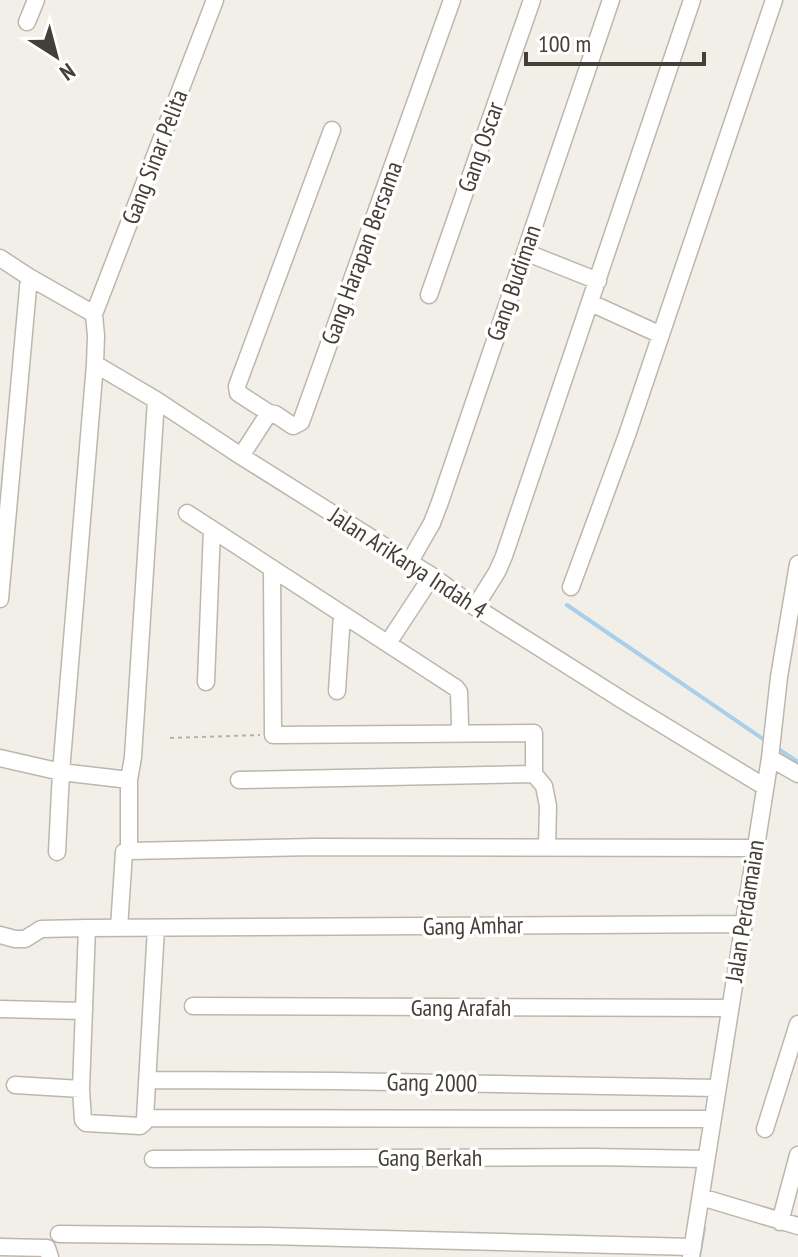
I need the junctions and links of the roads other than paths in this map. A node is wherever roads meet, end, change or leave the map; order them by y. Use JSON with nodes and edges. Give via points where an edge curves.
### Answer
{"nodes":[{"id":1,"x":36,"y":0,"type":"edge"},
{"id":2,"x":215,"y":0,"type":"edge"},
{"id":3,"x":452,"y":0,"type":"edge"},
{"id":4,"x":532,"y":0,"type":"edge"},
{"id":5,"x":611,"y":0,"type":"edge"},
{"id":6,"x":692,"y":0,"type":"edge"},
{"id":7,"x":774,"y":0,"type":"edge"},
{"id":8,"x":27,"y":22,"type":"dead end"},
{"id":9,"x":332,"y":130,"type":"dead end"},
{"id":10,"x":525,"y":252,"type":"junction"},
{"id":11,"x":0,"y":258,"type":"edge"},
{"id":12,"x":29,"y":277,"type":"junction"},
{"id":13,"x":598,"y":281,"type":"junction"},
{"id":14,"x":429,"y":295,"type":"dead end"},
{"id":15,"x":591,"y":303,"type":"junction"},
{"id":16,"x":94,"y":314,"type":"junction"},
{"id":17,"x":661,"y":335,"type":"junction"},
{"id":18,"x":95,"y":364,"type":"junction"},
{"id":19,"x":156,"y":400,"type":"junction"},
{"id":20,"x":269,"y":413,"type":"junction"},
{"id":21,"x":241,"y":456,"type":"junction"},
{"id":22,"x":187,"y":513,"type":"dead end"},
{"id":23,"x":212,"y":529,"type":"junction"},
{"id":24,"x":409,"y":563,"type":"junction"},
{"id":25,"x":798,"y":564,"type":"edge"},
{"id":26,"x":272,"y":568,"type":"junction"},
{"id":27,"x":432,"y":576,"type":"junction"},
{"id":28,"x":571,"y":587,"type":"dead end"},
{"id":29,"x":0,"y":599,"type":"edge"},
{"id":30,"x":475,"y":607,"type":"junction"},
{"id":31,"x":342,"y":615,"type":"junction"},
{"id":32,"x":388,"y":643,"type":"junction"},
{"id":33,"x":206,"y":682,"type":"dead end"},
{"id":34,"x":337,"y":691,"type":"dead end"},
{"id":35,"x":458,"y":733,"type":"junction"},
{"id":36,"x":773,"y":756,"type":"junction"},
{"id":37,"x":0,"y":758,"type":"edge"},
{"id":38,"x":61,"y":772,"type":"junction"},
{"id":39,"x":534,"y":774,"type":"junction"},
{"id":40,"x":798,"y":774,"type":"edge"},
{"id":41,"x":129,"y":780,"type":"junction"},
{"id":42,"x":239,"y":780,"type":"dead end"},
{"id":43,"x":765,"y":787,"type":"junction"},
{"id":44,"x":547,"y":847,"type":"junction"},
{"id":45,"x":756,"y":848,"type":"junction"},
{"id":46,"x":129,"y":851,"type":"junction"},
{"id":47,"x":57,"y":852,"type":"dead end"},
{"id":48,"x":743,"y":924,"type":"junction"},
{"id":49,"x":87,"y":928,"type":"junction"},
{"id":50,"x":119,"y":928,"type":"junction"},
{"id":51,"x":156,"y":928,"type":"junction"},
{"id":52,"x":0,"y":935,"type":"edge"},
{"id":53,"x":193,"y":1006,"type":"dead end"},
{"id":54,"x":729,"y":1008,"type":"junction"},
{"id":55,"x":0,"y":1009,"type":"edge"},
{"id":56,"x":83,"y":1011,"type":"junction"},
{"id":57,"x":798,"y":1024,"type":"edge"},
{"id":58,"x":148,"y":1080,"type":"junction"},
{"id":59,"x":15,"y":1085,"type":"dead end"},
{"id":60,"x":717,"y":1088,"type":"junction"},
{"id":61,"x":81,"y":1089,"type":"junction"},
{"id":62,"x":145,"y":1118,"type":"junction"},
{"id":63,"x":712,"y":1119,"type":"junction"},
{"id":64,"x":765,"y":1129,"type":"dead end"},
{"id":65,"x":798,"y":1155,"type":"edge"},
{"id":66,"x":153,"y":1159,"type":"dead end"},
{"id":67,"x":706,"y":1159,"type":"junction"},
{"id":68,"x":701,"y":1197,"type":"junction"},
{"id":69,"x":780,"y":1222,"type":"junction"},
{"id":70,"x":798,"y":1226,"type":"edge"},
{"id":71,"x":59,"y":1234,"type":"dead end"},
{"id":72,"x":0,"y":1247,"type":"edge"},
{"id":73,"x":692,"y":1252,"type":"edge"},
{"id":74,"x":50,"y":1257,"type":"edge"}],
"edges":[{"from":1,"to":8,"type":"street"},
{"from":2,"to":16,"type":"street","name":"Gang Sinar Pelita"},
{"from":3,"to":20,"type":"street","name":"Gang Harapan Bersama","via":[[301,422],[293,426]]},
{"from":4,"to":14,"type":"street","name":"Gang Oscar"},
{"from":5,"to":10,"type":"street","name":"Gang Budiman"},
{"from":6,"to":13,"type":"street"},
{"from":7,"to":17,"type":"street"},
{"from":9,"to":20,"type":"street","via":[[237,386],[238,393]]},
{"from":10,"to":13,"type":"street"},
{"from":10,"to":24,"type":"street","name":"Gang Budiman","via":[[440,502]]},
{"from":11,"to":12,"type":"street"},
{"from":12,"to":16,"type":"street"},
{"from":12,"to":29,"type":"street"},
{"from":13,"to":15,"type":"street"},
{"from":15,"to":17,"type":"street"},
{"from":15,"to":30,"type":"street","via":[[504,556]]},
{"from":16,"to":18,"type":"street"},
{"from":17,"to":28,"type":"street"},
{"from":18,"to":19,"type":"street","name":"Jalan AriKarya Indah 4"},
{"from":18,"to":38,"type":"street"},
{"from":19,"to":21,"type":"street","name":"Jalan AriKarya Indah 4"},
{"from":19,"to":41,"type":"street"},
{"from":20,"to":21,"type":"street"},
{"from":21,"to":24,"type":"street","name":"Jalan AriKarya Indah 4"},
{"from":22,"to":23,"type":"street"},
{"from":23,"to":26,"type":"street"},
{"from":23,"to":33,"type":"street"},
{"from":24,"to":27,"type":"street","name":"Jalan AriKarya Indah 4"},
{"from":25,"to":36,"type":"street","name":"Jalan Perdamaian"},
{"from":26,"to":31,"type":"street"},
{"from":26,"to":35,"type":"street","via":[[273,735]]},
{"from":27,"to":30,"type":"street","name":"Jalan AriKarya Indah 4"},
{"from":27,"to":32,"type":"street"},
{"from":30,"to":43,"type":"street","name":"Jalan AriKarya Indah 4"},
{"from":31,"to":32,"type":"street"},
{"from":31,"to":34,"type":"street"},
{"from":32,"to":35,"type":"street","via":[[458,690]]},
{"from":35,"to":39,"type":"street","via":[[534,733]]},
{"from":36,"to":40,"type":"street"},
{"from":36,"to":43,"type":"street","name":"Jalan Perdamaian"},
{"from":37,"to":38,"type":"street"},
{"from":38,"to":41,"type":"street"},
{"from":38,"to":47,"type":"street"},
{"from":39,"to":42,"type":"street"},
{"from":39,"to":44,"type":"street","via":[[547,793]]},
{"from":41,"to":46,"type":"street"},
{"from":43,"to":45,"type":"street","name":"Jalan Perdamaian"},
{"from":44,"to":45,"type":"street"},
{"from":44,"to":46,"type":"street"},
{"from":45,"to":48,"type":"street","name":"Jalan Perdamaian"},
{"from":46,"to":50,"type":"street","via":[[124,852]]},
{"from":48,"to":51,"type":"street","name":"Gang Amhar"},
{"from":48,"to":54,"type":"street","name":"Jalan Perdamaian"},
{"from":49,"to":50,"type":"street","name":"Gang Amhar"},
{"from":49,"to":52,"type":"street","name":"Gang Amhar","via":[[41,929],[25,939]]},
{"from":49,"to":56,"type":"street"},
{"from":50,"to":51,"type":"street","name":"Gang Amhar"},
{"from":51,"to":58,"type":"street"},
{"from":53,"to":54,"type":"street","name":"Gang Arafah"},
{"from":54,"to":60,"type":"street","name":"Jalan Perdamaian"},
{"from":55,"to":56,"type":"street"},
{"from":56,"to":61,"type":"street"},
{"from":57,"to":64,"type":"street"},
{"from":58,"to":60,"type":"street","name":"Gang 2000"},
{"from":58,"to":62,"type":"street"},
{"from":59,"to":61,"type":"street"},
{"from":60,"to":63,"type":"street","name":"Jalan Perdamaian"},
{"from":61,"to":62,"type":"street","via":[[86,1123],[140,1126]]},
{"from":62,"to":63,"type":"street"},
{"from":63,"to":67,"type":"street","name":"Jalan Perdamaian"},
{"from":65,"to":69,"type":"street"},
{"from":66,"to":67,"type":"street","name":"Gang Berkah"},
{"from":67,"to":68,"type":"street","name":"Jalan Perdamaian"},
{"from":68,"to":69,"type":"street"},
{"from":68,"to":73,"type":"street","name":"Jalan Perdamaian"},
{"from":69,"to":70,"type":"street"},
{"from":71,"to":73,"type":"street"},
{"from":72,"to":74,"type":"street","via":[[47,1248]]}]}
